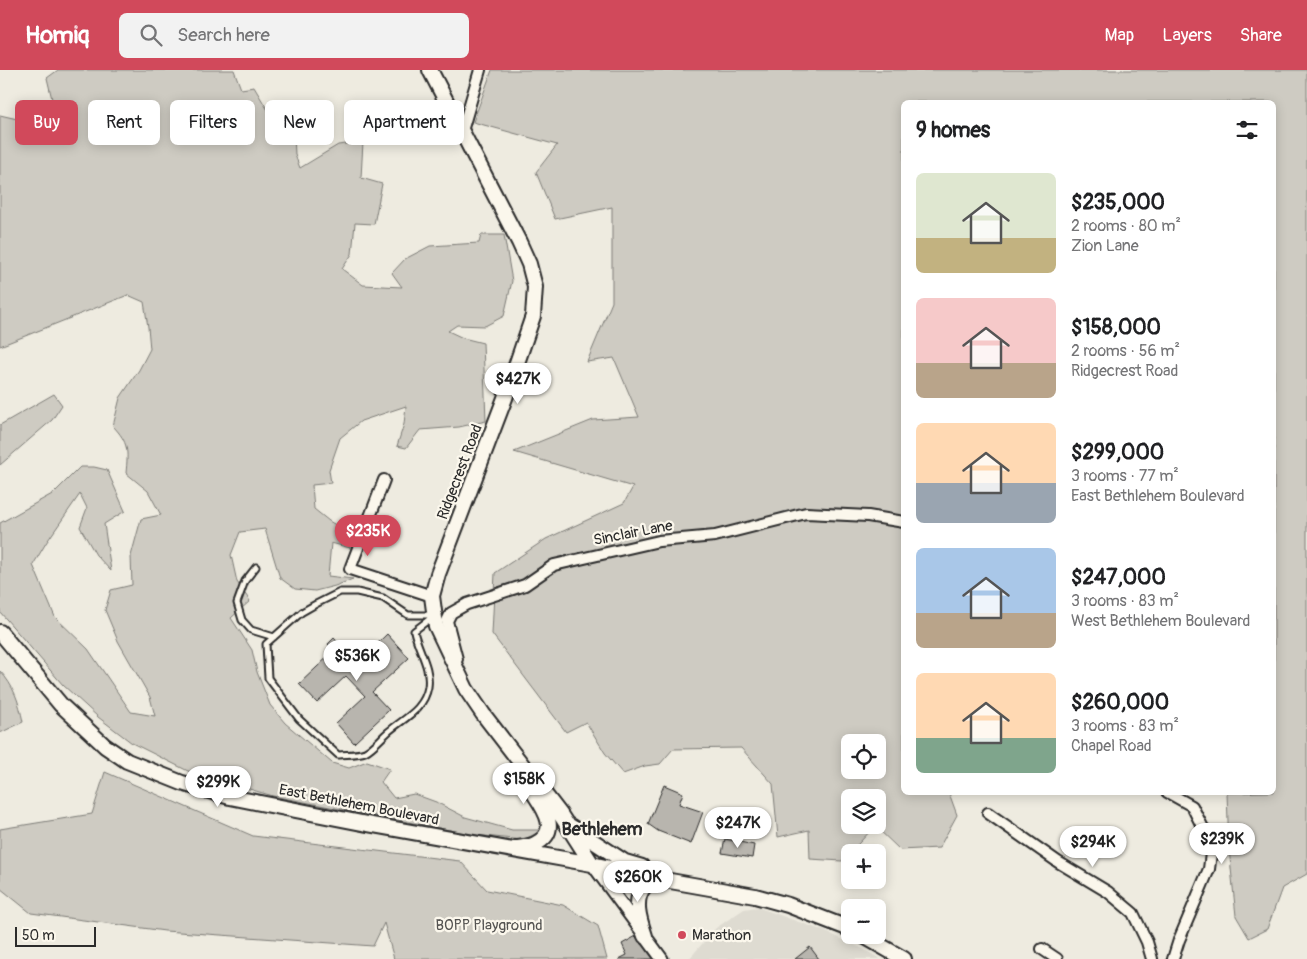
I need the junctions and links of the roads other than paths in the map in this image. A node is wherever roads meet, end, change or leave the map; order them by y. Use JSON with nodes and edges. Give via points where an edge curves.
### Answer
{"nodes":[{"id":1,"x":430,"y":70,"type":"edge"},
{"id":2,"x":480,"y":70,"type":"edge"},
{"id":3,"x":446,"y":100,"type":"edge"},
{"id":4,"x":464,"y":124,"type":"edge"},
{"id":5,"x":464,"y":135,"type":"edge"},
{"id":6,"x":384,"y":480,"type":"dead end"},
{"id":7,"x":901,"y":522,"type":"edge"},
{"id":8,"x":256,"y":568,"type":"dead end"},
{"id":9,"x":432,"y":596,"type":"junction"},
{"id":10,"x":434,"y":615,"type":"junction"},
{"id":11,"x":0,"y":632,"type":"edge"},
{"id":12,"x":274,"y":637,"type":"junction"},
{"id":13,"x":463,"y":684,"type":"junction"},
{"id":14,"x":512,"y":751,"type":"junction"},
{"id":15,"x":1172,"y":795,"type":"edge"},
{"id":16,"x":988,"y":813,"type":"dead end"},
{"id":17,"x":565,"y":822,"type":"junction"},
{"id":18,"x":506,"y":850,"type":"junction"},
{"id":19,"x":592,"y":864,"type":"junction"},
{"id":20,"x":659,"y":879,"type":"junction"},
{"id":21,"x":722,"y":890,"type":"junction"},
{"id":22,"x":841,"y":926,"type":"edge"},
{"id":23,"x":645,"y":936,"type":"junction"},
{"id":24,"x":878,"y":944,"type":"edge"},
{"id":25,"x":1042,"y":949,"type":"dead end"},
{"id":26,"x":662,"y":959,"type":"edge"},
{"id":27,"x":904,"y":959,"type":"edge"},
{"id":28,"x":1057,"y":959,"type":"edge"},
{"id":29,"x":1152,"y":959,"type":"edge"},
{"id":30,"x":1173,"y":959,"type":"edge"}],
"edges":[{"from":1,"to":3,"type":"main road","name":"Ridgecrest Road"},
{"from":2,"to":4,"type":"street"},
{"from":5,"to":9,"type":"main road","name":"Ridgecrest Road","via":[[526,257],[535,287],[533,316]]},
{"from":6,"to":9,"type":"street","via":[[350,569]]},
{"from":7,"to":13,"type":"street","name":"Sinclair Lane","via":[[868,516],[806,513],[715,536],[659,541],[554,565],[525,585],[450,613],[447,621]]},
{"from":8,"to":12,"type":"lane","via":[[245,581],[237,602],[242,620],[251,630]]},
{"from":9,"to":10,"type":"main road","name":"Ridgecrest Road"},
{"from":10,"to":12,"type":"lane","via":[[408,615],[382,598],[340,592],[302,612]]},
{"from":10,"to":12,"type":"lane","via":[[414,631],[426,666],[428,686],[423,702],[365,752],[338,755],[299,719],[268,678],[266,644]]},
{"from":10,"to":13,"type":"main road","name":"Ridgecrest Road"},
{"from":11,"to":18,"type":"main road","name":"East Bethlehem Boulevard","via":[[61,705],[106,746],[128,761],[182,783],[230,797]]},
{"from":13,"to":14,"type":"main road","name":"Ridgecrest Road"},
{"from":14,"to":17,"type":"main road","name":"Ridgecrest Road"},
{"from":14,"to":18,"type":"main road","via":[[515,764],[549,819],[550,827],[535,844]]},
{"from":15,"to":30,"type":"street","via":[[1192,806],[1212,846],[1209,869]]},
{"from":16,"to":29,"type":"street","via":[[1108,892],[1133,913],[1148,942]]},
{"from":17,"to":19,"type":"main road","name":"Ridgecrest Road"},
{"from":17,"to":21,"type":"main road","via":[[625,862],[686,877]]},
{"from":18,"to":19,"type":"main road","name":"East Bethlehem Boulevard"},
{"from":19,"to":20,"type":"main road","name":"East Bethlehem Boulevard"},
{"from":19,"to":23,"type":"street"},
{"from":20,"to":21,"type":"main road","name":"East Bethlehem Boulevard"},
{"from":20,"to":23,"type":"main road","via":[[645,885],[638,904],[638,917]]},
{"from":21,"to":22,"type":"main road","via":[[788,905]]},
{"from":23,"to":26,"type":"street"},
{"from":24,"to":27,"type":"main road"},
{"from":25,"to":28,"type":"street"}]}
